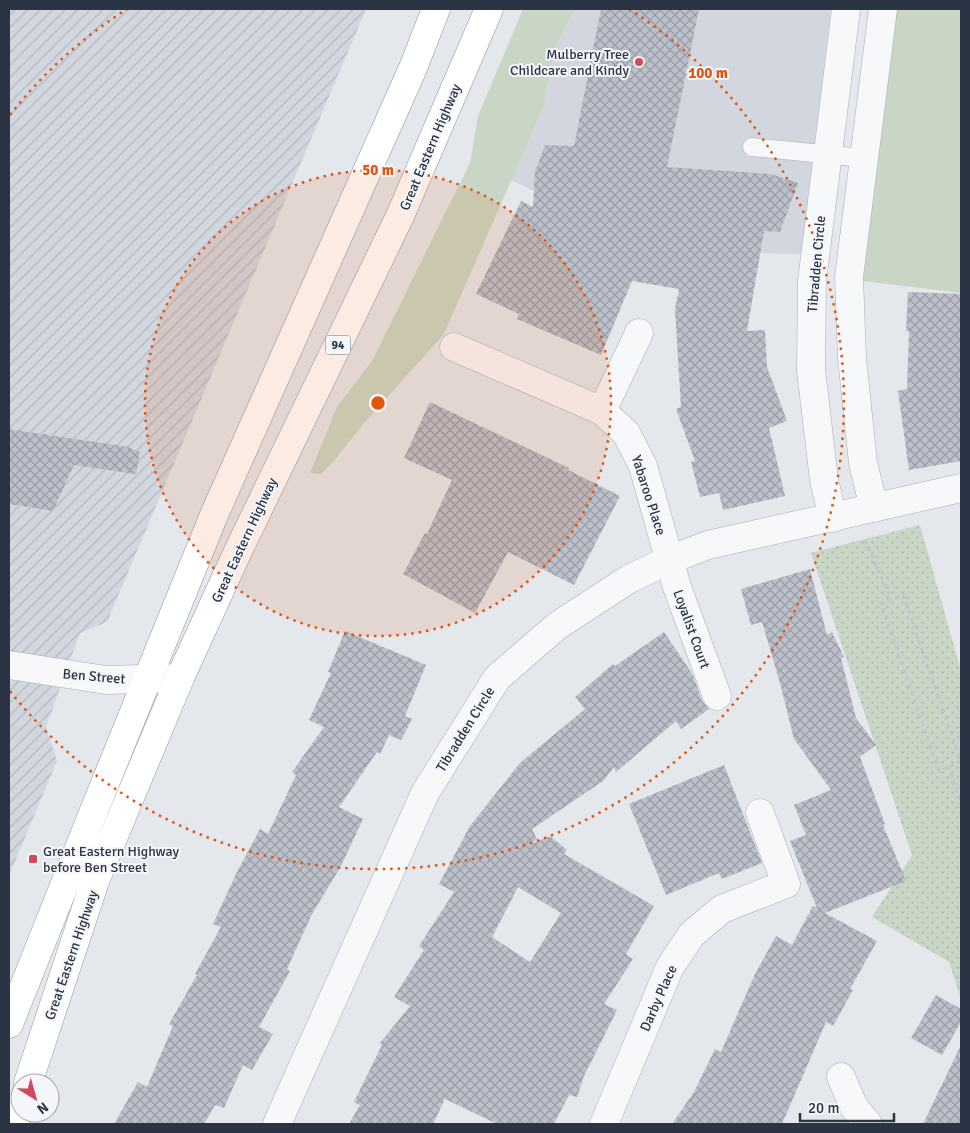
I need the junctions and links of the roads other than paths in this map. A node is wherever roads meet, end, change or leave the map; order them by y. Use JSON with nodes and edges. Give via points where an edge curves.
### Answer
{"nodes":[{"id":1,"x":436,"y":9,"type":"edge"},
{"id":2,"x":489,"y":9,"type":"edge"},
{"id":3,"x":846,"y":9,"type":"edge"},
{"id":4,"x":883,"y":9,"type":"edge"},
{"id":5,"x":752,"y":147,"type":"dead end"},
{"id":6,"x":828,"y":154,"type":"junction"},
{"id":7,"x":863,"y":158,"type":"junction"},
{"id":8,"x":639,"y":334,"type":"dead end"},
{"id":9,"x":454,"y":347,"type":"dead end"},
{"id":10,"x":602,"y":411,"type":"junction"},
{"id":11,"x":961,"y":488,"type":"edge"},
{"id":12,"x":854,"y":513,"type":"junction"},
{"id":13,"x":669,"y":560,"type":"junction"},
{"id":14,"x":9,"y":665,"type":"edge"},
{"id":15,"x":180,"y":678,"type":"junction"},
{"id":16,"x":147,"y":679,"type":"junction"},
{"id":17,"x":717,"y":696,"type":"dead end"},
{"id":18,"x":760,"y":813,"type":"dead end"},
{"id":19,"x":9,"y":1024,"type":"edge"},
{"id":20,"x":31,"y":1073,"type":"edge"},
{"id":21,"x":841,"y":1077,"type":"dead end"},
{"id":22,"x":276,"y":1124,"type":"edge"},
{"id":23,"x":604,"y":1124,"type":"edge"},
{"id":24,"x":868,"y":1124,"type":"edge"}],
"edges":[{"from":1,"to":16,"type":"highway","via":[[413,68],[214,515]]},
{"from":2,"to":15,"type":"highway","name":"Great Eastern Highway","number":"94","via":[[400,216]]},
{"from":3,"to":6,"type":"street","name":"Tibradden Circle"},
{"from":4,"to":7,"type":"street"},
{"from":5,"to":6,"type":"lane"},
{"from":6,"to":7,"type":"lane"},
{"from":6,"to":12,"type":"street","name":"Tibradden Circle","via":[[812,281],[811,370],[824,480]]},
{"from":7,"to":12,"type":"street","via":[[849,286],[852,358],[863,463]]},
{"from":8,"to":10,"type":"street"},
{"from":9,"to":10,"type":"street","name":"Yabaroo Place"},
{"from":10,"to":13,"type":"street","name":"Yabaroo Place","via":[[626,433],[642,466]]},
{"from":11,"to":12,"type":"street","name":"Tibradden Circle"},
{"from":12,"to":13,"type":"street","name":"Tibradden Circle","via":[[708,545]]},
{"from":13,"to":17,"type":"street","name":"Loyalist Court"},
{"from":13,"to":22,"type":"street","name":"Tibradden Circle","via":[[629,579],[558,626],[497,678],[425,793]]},
{"from":14,"to":16,"type":"street","name":"Ben Street","via":[[106,680]]},
{"from":15,"to":16,"type":"street","name":"Ben Street"},
{"from":15,"to":20,"type":"highway","name":"Great Eastern Highway","number":"94","via":[[96,881]]},
{"from":16,"to":19,"type":"highway"},
{"from":18,"to":23,"type":"street","name":"Darby Place","via":[[786,884],[722,909],[692,934],[670,967]]},
{"from":21,"to":24,"type":"street","via":[[854,1107]]}]}
